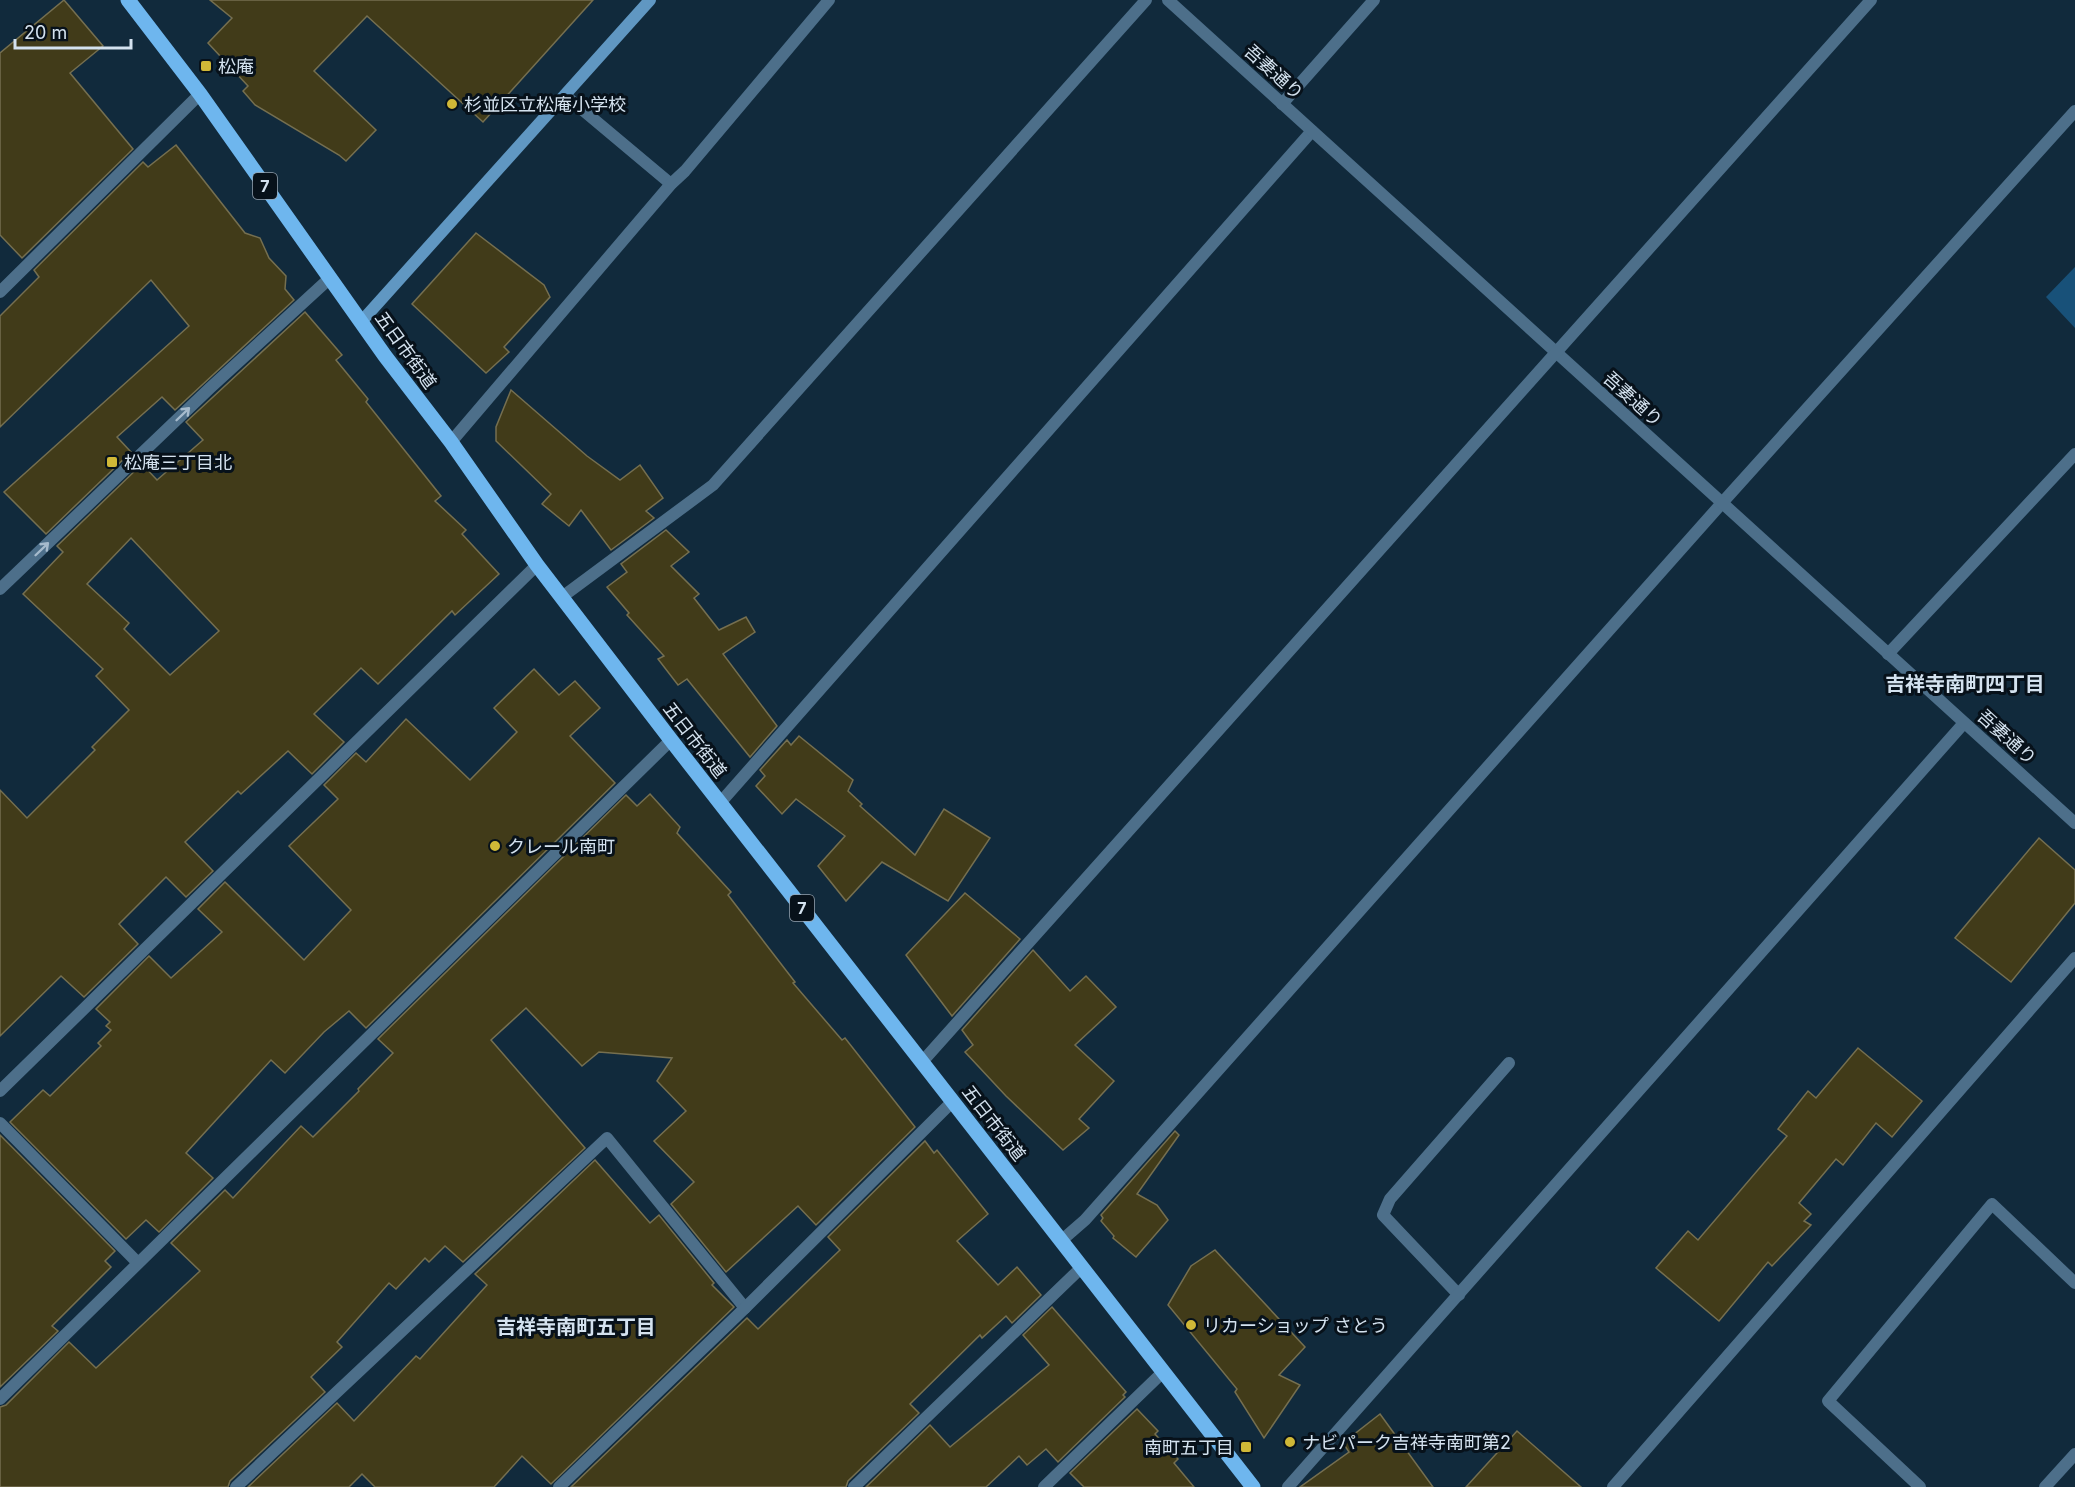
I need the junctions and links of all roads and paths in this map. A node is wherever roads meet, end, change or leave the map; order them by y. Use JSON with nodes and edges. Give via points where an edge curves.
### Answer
{"nodes":[{"id":1,"x":128,"y":0,"type":"edge"},
{"id":2,"x":650,"y":0,"type":"edge"},
{"id":3,"x":829,"y":0,"type":"edge"},
{"id":4,"x":1146,"y":0,"type":"edge"},
{"id":5,"x":1168,"y":0,"type":"edge"},
{"id":6,"x":1374,"y":0,"type":"edge"},
{"id":7,"x":1870,"y":0,"type":"edge"},
{"id":8,"x":200,"y":94,"type":"junction"},
{"id":9,"x":566,"y":96,"type":"junction"},
{"id":10,"x":1282,"y":104,"type":"junction"},
{"id":11,"x":2075,"y":111,"type":"edge"},
{"id":12,"x":1312,"y":131,"type":"junction"},
{"id":13,"x":671,"y":184,"type":"junction"},
{"id":14,"x":330,"y":278,"type":"junction"},
{"id":15,"x":0,"y":292,"type":"edge"},
{"id":16,"x":361,"y":322,"type":"junction"},
{"id":17,"x":1556,"y":353,"type":"junction"},
{"id":18,"x":451,"y":442,"type":"junction"},
{"id":19,"x":2075,"y":454,"type":"edge"},
{"id":20,"x":1722,"y":504,"type":"junction"},
{"id":21,"x":537,"y":565,"type":"junction"},
{"id":22,"x":0,"y":589,"type":"edge"},
{"id":23,"x":562,"y":597,"type":"junction"},
{"id":24,"x":1888,"y":654,"type":"junction"},
{"id":25,"x":1964,"y":723,"type":"junction"},
{"id":26,"x":671,"y":740,"type":"junction"},
{"id":27,"x":720,"y":803,"type":"junction"},
{"id":28,"x":2075,"y":824,"type":"edge"},
{"id":29,"x":2075,"y":958,"type":"edge"},
{"id":30,"x":922,"y":1062,"type":"junction"},
{"id":31,"x":1509,"y":1064,"type":"dead end"},
{"id":32,"x":0,"y":1091,"type":"edge"},
{"id":33,"x":952,"y":1102,"type":"junction"},
{"id":34,"x":0,"y":1123,"type":"edge"},
{"id":35,"x":1062,"y":1240,"type":"junction"},
{"id":36,"x":138,"y":1263,"type":"junction"},
{"id":37,"x":1082,"y":1267,"type":"junction"},
{"id":38,"x":2075,"y":1283,"type":"edge"},
{"id":39,"x":1459,"y":1295,"type":"junction"},
{"id":40,"x":745,"y":1308,"type":"junction"},
{"id":41,"x":1163,"y":1372,"type":"junction"},
{"id":42,"x":0,"y":1399,"type":"edge"},
{"id":43,"x":2075,"y":1454,"type":"edge"},
{"id":44,"x":236,"y":1487,"type":"edge"},
{"id":45,"x":559,"y":1487,"type":"edge"},
{"id":46,"x":854,"y":1487,"type":"edge"},
{"id":47,"x":1044,"y":1487,"type":"edge"},
{"id":48,"x":1253,"y":1487,"type":"edge"},
{"id":49,"x":1288,"y":1487,"type":"edge"},
{"id":50,"x":1613,"y":1487,"type":"edge"},
{"id":51,"x":1920,"y":1487,"type":"edge"},
{"id":52,"x":2045,"y":1487,"type":"edge"}],
"edges":[{"from":1,"to":8,"type":"main road","name":"五日市街道","number":"7"},
{"from":2,"to":9,"type":"street"},
{"from":3,"to":13,"type":"street"},
{"from":4,"to":23,"type":"street","via":[[713,485]]},
{"from":5,"to":10,"type":"street","name":"吾妻通り"},
{"from":6,"to":10,"type":"street"},
{"from":7,"to":17,"type":"street"},
{"from":8,"to":14,"type":"main road","name":"五日市街道","number":"7"},
{"from":8,"to":15,"type":"street"},
{"from":9,"to":13,"type":"street"},
{"from":9,"to":16,"type":"street"},
{"from":10,"to":12,"type":"street","name":"吾妻通り"},
{"from":11,"to":20,"type":"street"},
{"from":12,"to":17,"type":"street","name":"吾妻通り"},
{"from":12,"to":27,"type":"street"},
{"from":13,"to":18,"type":"street"},
{"from":14,"to":16,"type":"main road","name":"五日市街道","number":"7"},
{"from":22,"to":14,"type":"street","one_way":true},
{"from":16,"to":18,"type":"main road","name":"五日市街道","number":"7"},
{"from":17,"to":20,"type":"street","name":"吾妻通り"},
{"from":17,"to":30,"type":"street"},
{"from":18,"to":21,"type":"main road","name":"五日市街道","number":"7"},
{"from":19,"to":24,"type":"street"},
{"from":20,"to":24,"type":"street","name":"吾妻通り"},
{"from":20,"to":35,"type":"street","via":[[1085,1220]]},
{"from":21,"to":23,"type":"main road","name":"五日市街道","number":"7"},
{"from":21,"to":32,"type":"street"},
{"from":23,"to":26,"type":"main road","name":"五日市街道","number":"7"},
{"from":24,"to":25,"type":"street","name":"吾妻通り"},
{"from":25,"to":28,"type":"street","name":"吾妻通り"},
{"from":25,"to":39,"type":"street"},
{"from":26,"to":27,"type":"main road","name":"五日市街道","number":"7"},
{"from":26,"to":36,"type":"street"},
{"from":27,"to":30,"type":"main road","name":"五日市街道","number":"7"},
{"from":29,"to":50,"type":"street"},
{"from":30,"to":33,"type":"main road","name":"五日市街道","number":"7"},
{"from":31,"to":39,"type":"street","via":[[1390,1199],[1383,1215]]},
{"from":33,"to":35,"type":"main road","name":"五日市街道","number":"7"},
{"from":33,"to":40,"type":"street"},
{"from":34,"to":36,"type":"street"},
{"from":35,"to":37,"type":"main road","name":"五日市街道","number":"7"},
{"from":36,"to":42,"type":"street"},
{"from":37,"to":41,"type":"main road","name":"五日市街道","number":"7"},
{"from":37,"to":46,"type":"street"},
{"from":38,"to":51,"type":"street","via":[[1992,1204],[1828,1401]]},
{"from":39,"to":49,"type":"street"},
{"from":40,"to":44,"type":"street","via":[[607,1138]]},
{"from":40,"to":45,"type":"street"},
{"from":41,"to":47,"type":"street"},
{"from":41,"to":48,"type":"main road","name":"五日市街道","number":"7"},
{"from":43,"to":52,"type":"street"}]}
